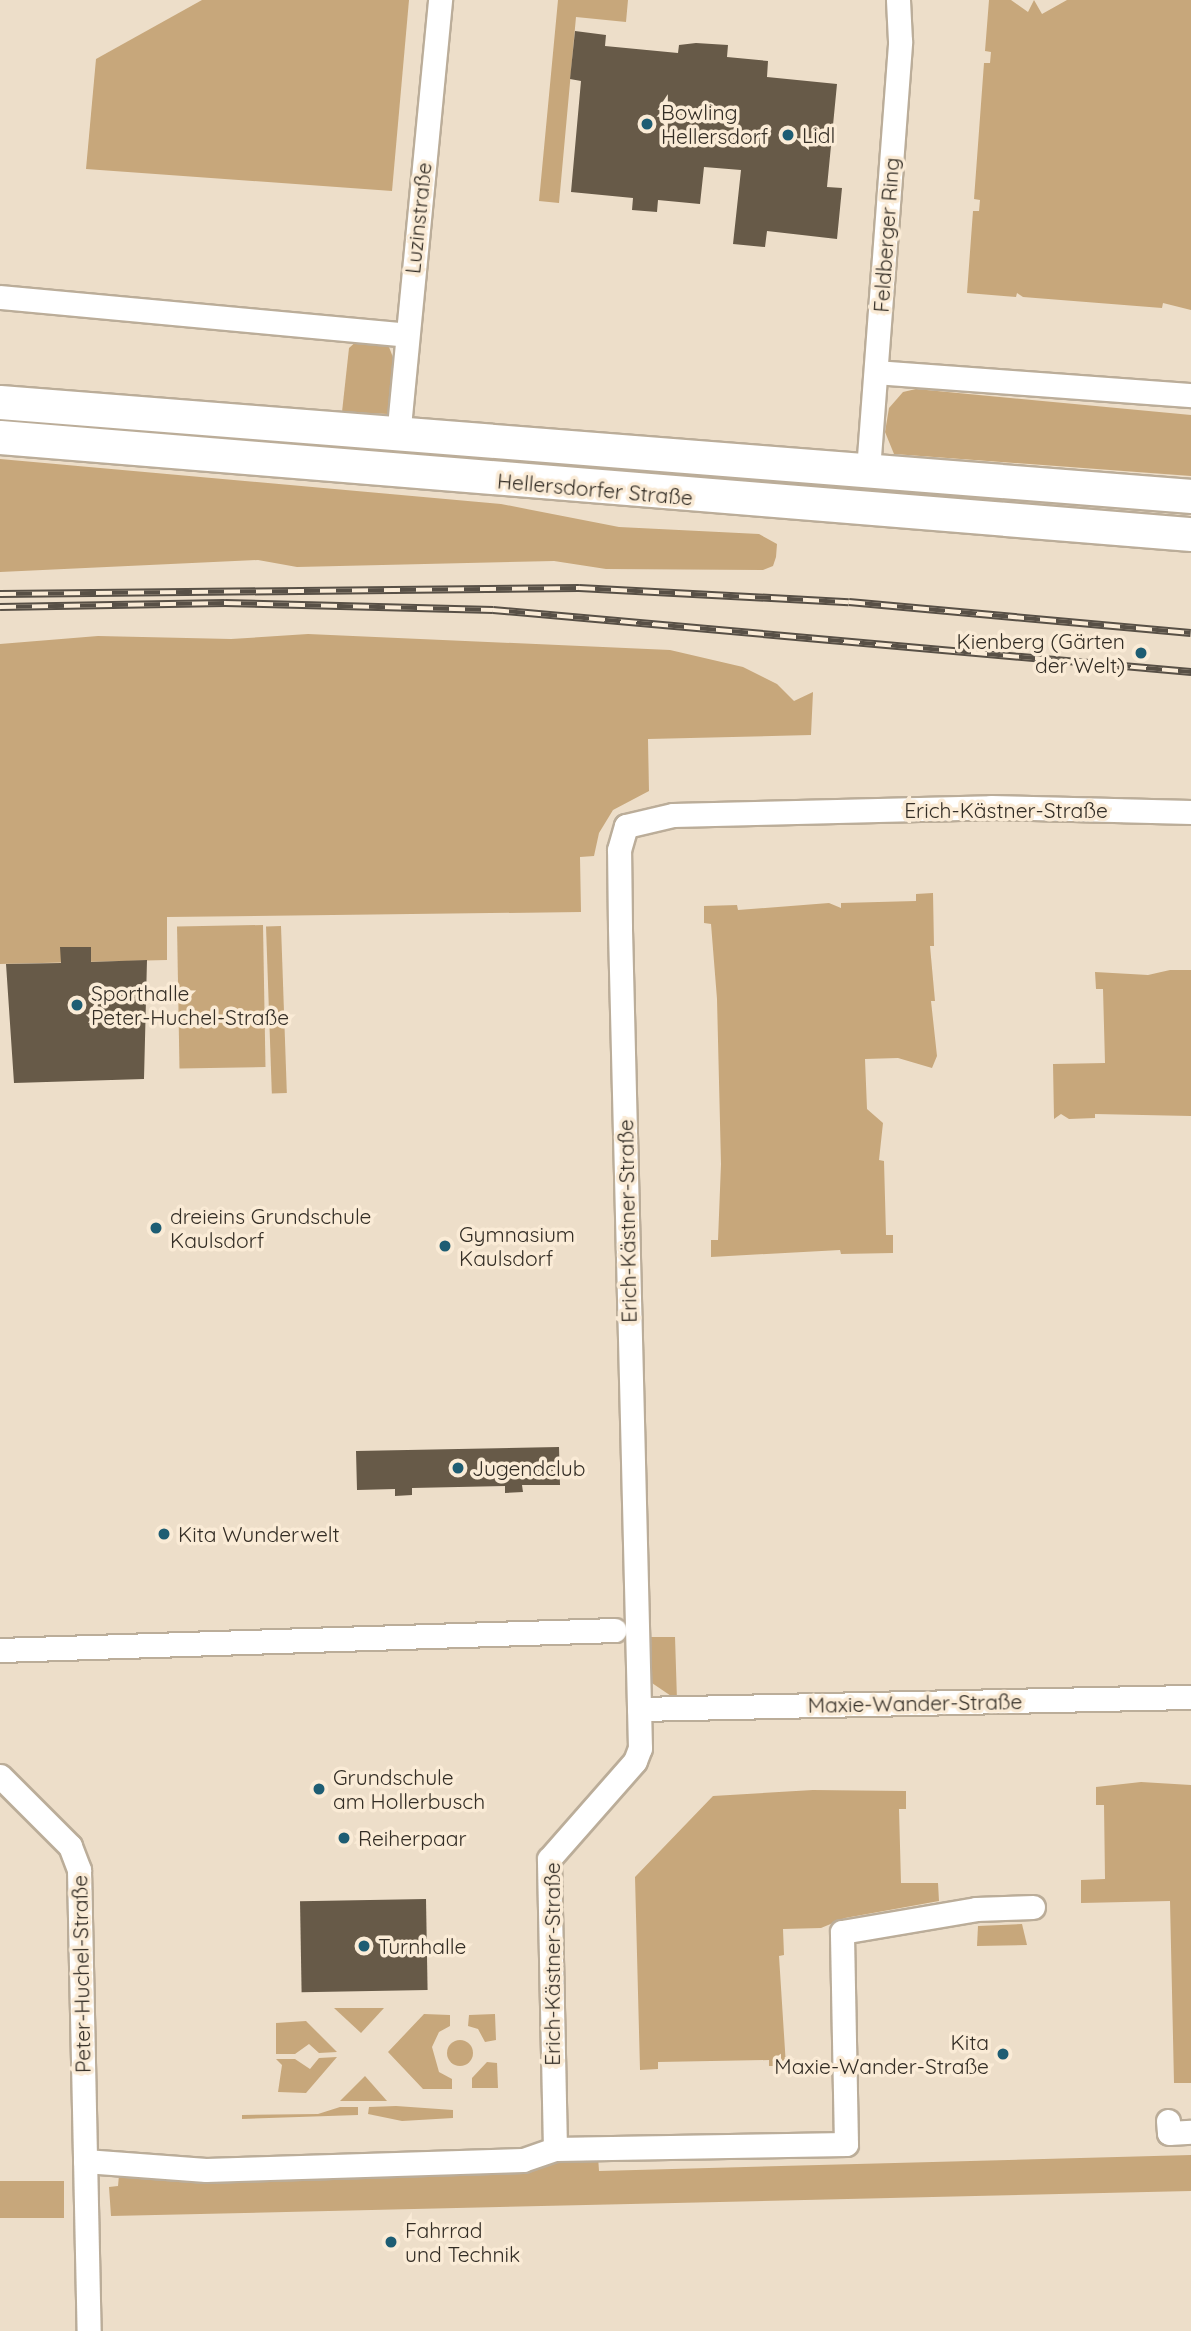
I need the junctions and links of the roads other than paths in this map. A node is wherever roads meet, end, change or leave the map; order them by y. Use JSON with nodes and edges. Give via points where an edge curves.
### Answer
{"nodes":[{"id":1,"x":440,"y":0,"type":"edge"},
{"id":2,"x":898,"y":0,"type":"edge"},
{"id":3,"x":0,"y":297,"type":"edge"},
{"id":4,"x":406,"y":335,"type":"junction"},
{"id":5,"x":876,"y":372,"type":"junction"},
{"id":6,"x":1191,"y":396,"type":"edge"},
{"id":7,"x":0,"y":402,"type":"edge"},
{"id":8,"x":398,"y":437,"type":"junction"},
{"id":9,"x":0,"y":438,"type":"edge"},
{"id":10,"x":868,"y":470,"type":"junction"},
{"id":11,"x":395,"y":472,"type":"junction"},
{"id":12,"x":1191,"y":496,"type":"edge"},
{"id":13,"x":1191,"y":534,"type":"edge"},
{"id":14,"x":1191,"y":812,"type":"edge"},
{"id":15,"x":615,"y":1630,"type":"dead end"},
{"id":16,"x":0,"y":1650,"type":"edge"},
{"id":17,"x":1191,"y":1696,"type":"edge"},
{"id":18,"x":639,"y":1710,"type":"junction"},
{"id":19,"x":0,"y":1776,"type":"edge"},
{"id":20,"x":1033,"y":1908,"type":"dead end"},
{"id":21,"x":1168,"y":2121,"type":"dead end"},
{"id":22,"x":1191,"y":2132,"type":"edge"},
{"id":23,"x":555,"y":2149,"type":"junction"},
{"id":24,"x":85,"y":2161,"type":"junction"},
{"id":25,"x":89,"y":2331,"type":"edge"}],
"edges":[{"from":1,"to":4,"type":"street","name":"Luzinstraße"},
{"from":2,"to":5,"type":"street","name":"Feldberger Ring","via":[[900,41]]},
{"from":3,"to":4,"type":"street"},
{"from":4,"to":8,"type":"street","name":"Luzinstraße"},
{"from":5,"to":6,"type":"street"},
{"from":5,"to":10,"type":"street","name":"Feldberger Ring"},
{"from":7,"to":8,"type":"main road","name":"Hellersdorfer Straße"},
{"from":8,"to":10,"type":"main road","name":"Hellersdorfer Straße"},
{"from":8,"to":11,"type":"main road"},
{"from":9,"to":11,"type":"main road","name":"Hellersdorfer Straße"},
{"from":10,"to":12,"type":"main road","name":"Hellersdorfer Straße"},
{"from":11,"to":13,"type":"main road","name":"Hellersdorfer Straße"},
{"from":14,"to":18,"type":"street","name":"Erich-Kästner-Straße","via":[[991,807],[673,815],[626,827],[619,850],[620,927]]},
{"from":15,"to":16,"type":"street"},
{"from":17,"to":18,"type":"street","name":"Maxie-Wander-Straße"},
{"from":18,"to":23,"type":"street","name":"Erich-Kästner-Straße","via":[[635,1761],[549,1859]]},
{"from":19,"to":24,"type":"street","name":"Peter-Huchel-Straße","via":[[69,1846],[79,1871]]},
{"from":20,"to":23,"type":"street","via":[[976,1909],[842,1932],[846,2144]]},
{"from":21,"to":22,"type":"street","via":[[1169,2133]]},
{"from":23,"to":24,"type":"street","via":[[523,2160],[206,2170]]},
{"from":24,"to":25,"type":"street","name":"Peter-Huchel-Straße"}]}
